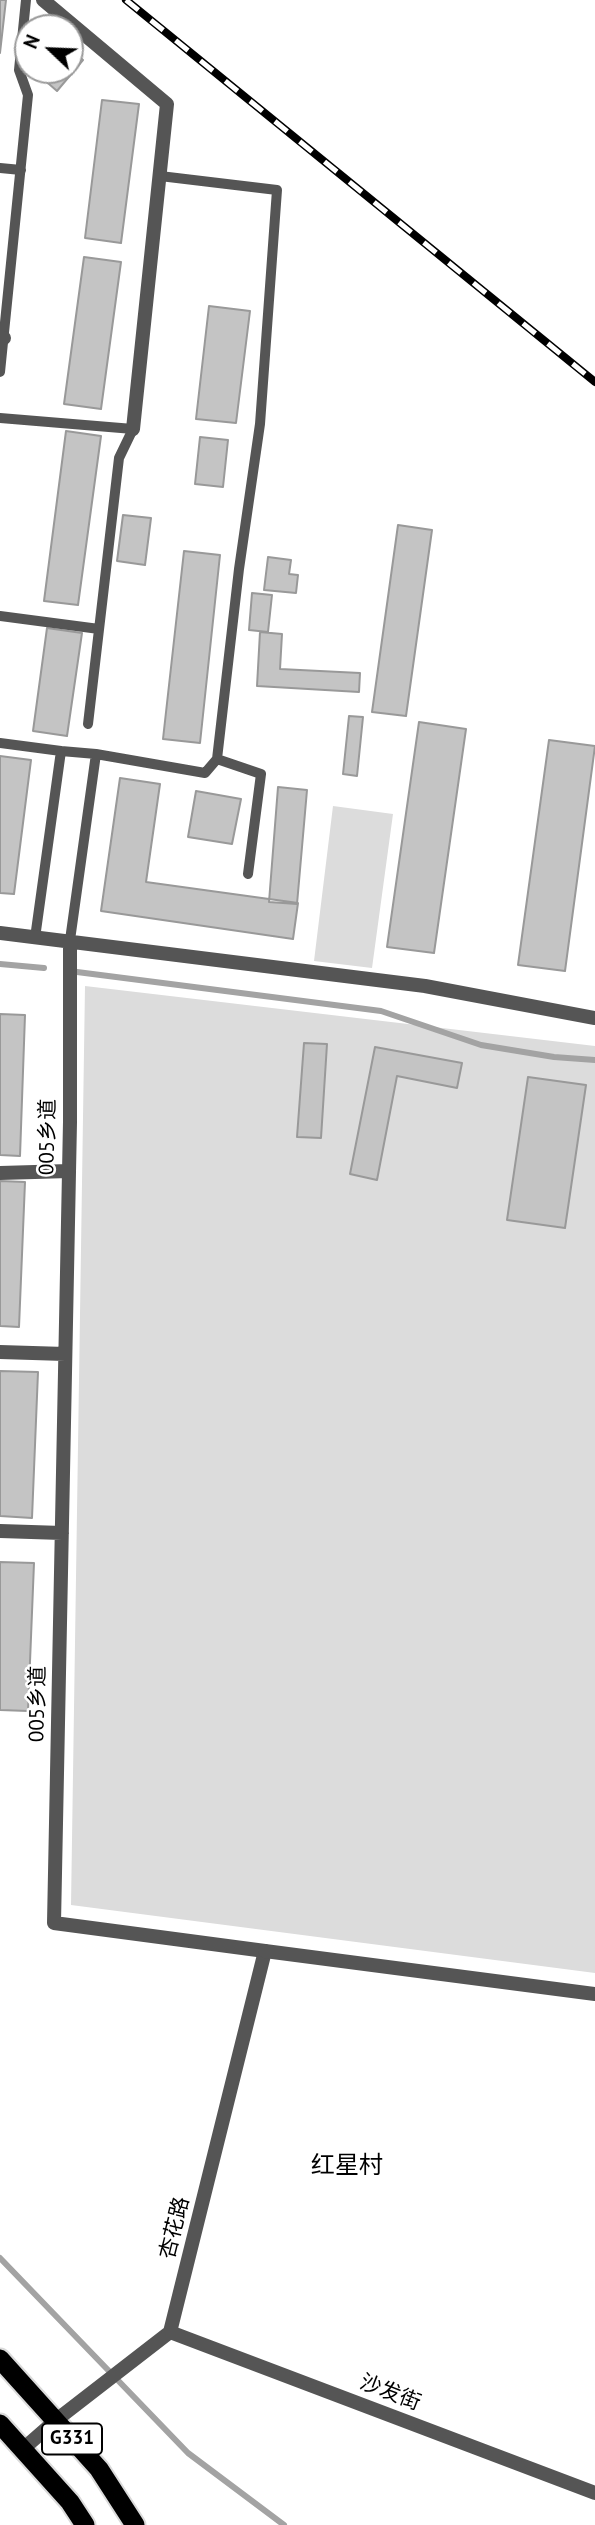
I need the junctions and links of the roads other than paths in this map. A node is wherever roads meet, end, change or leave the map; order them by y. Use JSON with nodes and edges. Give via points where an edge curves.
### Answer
{"nodes":[{"id":1,"x":26,"y":0,"type":"edge"},
{"id":2,"x":43,"y":0,"type":"edge"},
{"id":3,"x":0,"y":168,"type":"edge"},
{"id":4,"x":21,"y":170,"type":"junction"},
{"id":5,"x":160,"y":176,"type":"junction"},
{"id":6,"x":2,"y":338,"type":"edge"},
{"id":7,"x":0,"y":372,"type":"edge"},
{"id":8,"x":0,"y":418,"type":"edge"},
{"id":9,"x":133,"y":429,"type":"junction"},
{"id":10,"x":0,"y":616,"type":"edge"},
{"id":11,"x":99,"y":629,"type":"junction"},
{"id":12,"x":88,"y":724,"type":"dead end"},
{"id":13,"x":0,"y":743,"type":"edge"},
{"id":14,"x":61,"y":751,"type":"junction"},
{"id":15,"x":96,"y":754,"type":"junction"},
{"id":16,"x":217,"y":759,"type":"junction"},
{"id":17,"x":248,"y":874,"type":"dead end"},
{"id":18,"x":0,"y":933,"type":"edge"},
{"id":19,"x":35,"y":938,"type":"junction"},
{"id":20,"x":69,"y":940,"type":"junction"},
{"id":21,"x":595,"y":1018,"type":"edge"},
{"id":22,"x":69,"y":1171,"type":"junction"},
{"id":23,"x":0,"y":1173,"type":"edge"},
{"id":24,"x":0,"y":1352,"type":"edge"},
{"id":25,"x":65,"y":1354,"type":"junction"},
{"id":26,"x":0,"y":1531,"type":"edge"},
{"id":27,"x":62,"y":1533,"type":"junction"},
{"id":28,"x":265,"y":1951,"type":"junction"},
{"id":29,"x":595,"y":1994,"type":"edge"},
{"id":30,"x":170,"y":2332,"type":"junction"},
{"id":31,"x":0,"y":2359,"type":"edge"},
{"id":32,"x":55,"y":2421,"type":"junction"},
{"id":33,"x":0,"y":2424,"type":"edge"},
{"id":34,"x":23,"y":2449,"type":"junction"},
{"id":35,"x":595,"y":2493,"type":"edge"},
{"id":36,"x":85,"y":2525,"type":"edge"},
{"id":37,"x":135,"y":2525,"type":"edge"}],
"edges":[{"from":1,"to":4,"type":"lane","via":[[19,70],[28,95]]},
{"from":2,"to":5,"type":"street","via":[[167,104]]},
{"from":3,"to":4,"type":"lane"},
{"from":4,"to":6,"type":"lane"},
{"from":5,"to":9,"type":"street"},
{"from":5,"to":16,"type":"lane","via":[[277,190],[260,424]]},
{"from":6,"to":7,"type":"lane"},
{"from":8,"to":9,"type":"lane"},
{"from":9,"to":11,"type":"lane","via":[[119,458]]},
{"from":10,"to":11,"type":"lane"},
{"from":11,"to":12,"type":"lane"},
{"from":13,"to":14,"type":"lane"},
{"from":14,"to":15,"type":"lane"},
{"from":14,"to":19,"type":"lane"},
{"from":15,"to":16,"type":"lane","via":[[205,773]]},
{"from":15,"to":20,"type":"lane"},
{"from":16,"to":17,"type":"lane","via":[[261,774]]},
{"from":18,"to":19,"type":"street"},
{"from":19,"to":20,"type":"street"},
{"from":20,"to":21,"type":"street","via":[[425,986]]},
{"from":20,"to":22,"type":"street","name":"005乡道"},
{"from":22,"to":23,"type":"street"},
{"from":22,"to":25,"type":"street","name":"005乡道"},
{"from":24,"to":25,"type":"street"},
{"from":25,"to":27,"type":"street","name":"005乡道"},
{"from":26,"to":27,"type":"street"},
{"from":27,"to":28,"type":"street","name":"005乡道","via":[[54,1923]]},
{"from":28,"to":29,"type":"street","name":"005乡道"},
{"from":28,"to":30,"type":"street","name":"杏花路"},
{"from":30,"to":32,"type":"street"},
{"from":30,"to":35,"type":"street","name":"沙发街"},
{"from":31,"to":32,"type":"highway","number":"G331"},
{"from":32,"to":34,"type":"street"},
{"from":32,"to":37,"type":"highway","number":"G331","via":[[99,2469]]},
{"from":33,"to":34,"type":"highway","number":"G331"},
{"from":34,"to":36,"type":"highway","number":"G331"}]}
